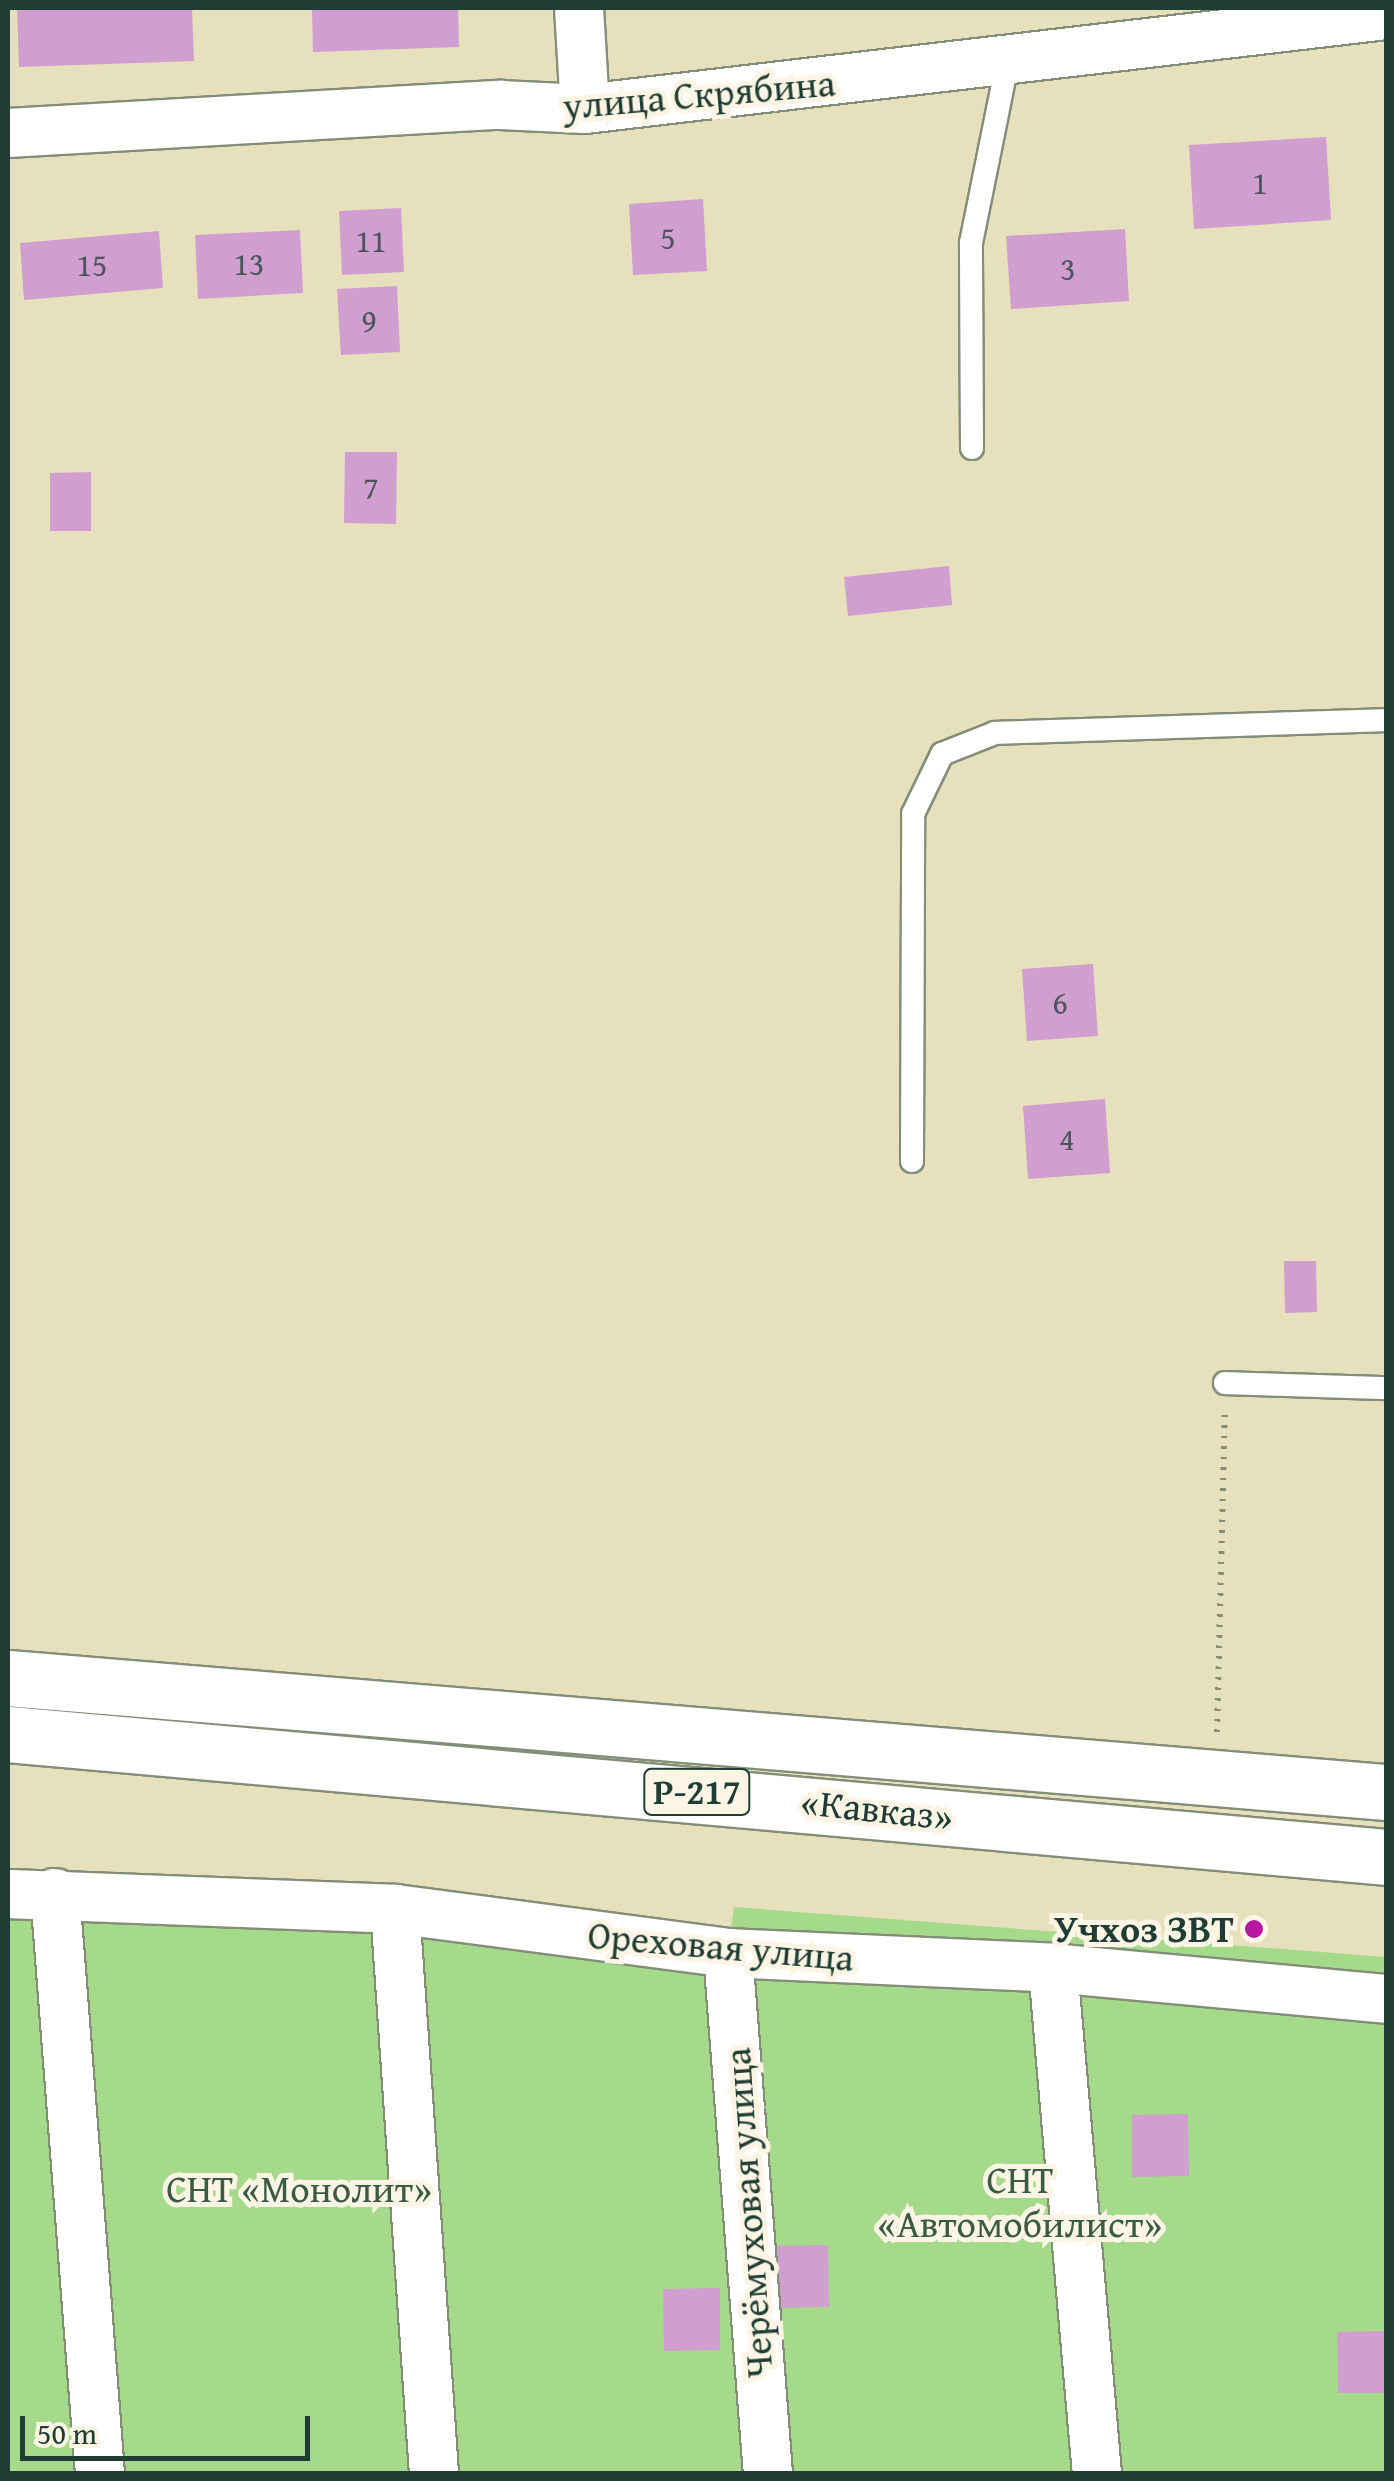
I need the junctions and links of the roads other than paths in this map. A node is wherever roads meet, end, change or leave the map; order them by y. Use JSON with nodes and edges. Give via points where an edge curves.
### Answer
{"nodes":[{"id":1,"x":579,"y":8,"type":"edge"},
{"id":2,"x":1386,"y":15,"type":"edge"},
{"id":3,"x":1008,"y":64,"type":"junction"},
{"id":4,"x":585,"y":109,"type":"junction"},
{"id":5,"x":8,"y":133,"type":"edge"},
{"id":6,"x":972,"y":448,"type":"dead end"},
{"id":7,"x":1386,"y":720,"type":"edge"},
{"id":8,"x":912,"y":1161,"type":"dead end"},
{"id":9,"x":1225,"y":1384,"type":"road end"},
{"id":10,"x":1386,"y":1388,"type":"edge"},
{"id":11,"x":8,"y":1678,"type":"edge"},
{"id":12,"x":8,"y":1734,"type":"edge"},
{"id":13,"x":1386,"y":1792,"type":"edge"},
{"id":14,"x":1386,"y":1857,"type":"edge"},
{"id":15,"x":55,"y":1893,"type":"junction"},
{"id":16,"x":8,"y":1894,"type":"edge"},
{"id":17,"x":394,"y":1910,"type":"junction"},
{"id":18,"x":728,"y":1952,"type":"junction"},
{"id":19,"x":1053,"y":1968,"type":"junction"},
{"id":20,"x":1386,"y":1999,"type":"edge"},
{"id":21,"x":100,"y":2474,"type":"edge"},
{"id":22,"x":434,"y":2474,"type":"edge"},
{"id":23,"x":768,"y":2474,"type":"edge"},
{"id":24,"x":1096,"y":2474,"type":"edge"}],
"edges":[{"from":1,"to":4,"type":"street"},
{"from":2,"to":3,"type":"street","name":"улица Скрябина"},
{"from":3,"to":4,"type":"street","name":"улица Скрябина"},
{"from":3,"to":6,"type":"lane","via":[[971,243]]},
{"from":4,"to":5,"type":"street","name":"улица Скрябина","via":[[500,106]]},
{"from":7,"to":8,"type":"lane","via":[[995,733],[942,754],[913,814]]},
{"from":9,"to":10,"type":"lane"},
{"from":11,"to":13,"type":"highway","name":"«Кавказ»","number":"Р-217"},
{"from":12,"to":14,"type":"highway","name":"«Кавказ»","number":"Р-217"},
{"from":15,"to":16,"type":"street","name":"Ореховая улица"},
{"from":15,"to":17,"type":"street","name":"Ореховая улица"},
{"from":15,"to":21,"type":"street"},
{"from":17,"to":18,"type":"street","name":"Ореховая улица"},
{"from":17,"to":22,"type":"street"},
{"from":18,"to":19,"type":"street","name":"Ореховая улица"},
{"from":18,"to":23,"type":"street","name":"Черёмуховая улица"},
{"from":19,"to":20,"type":"street","name":"Ореховая улица"},
{"from":19,"to":24,"type":"street"}]}
